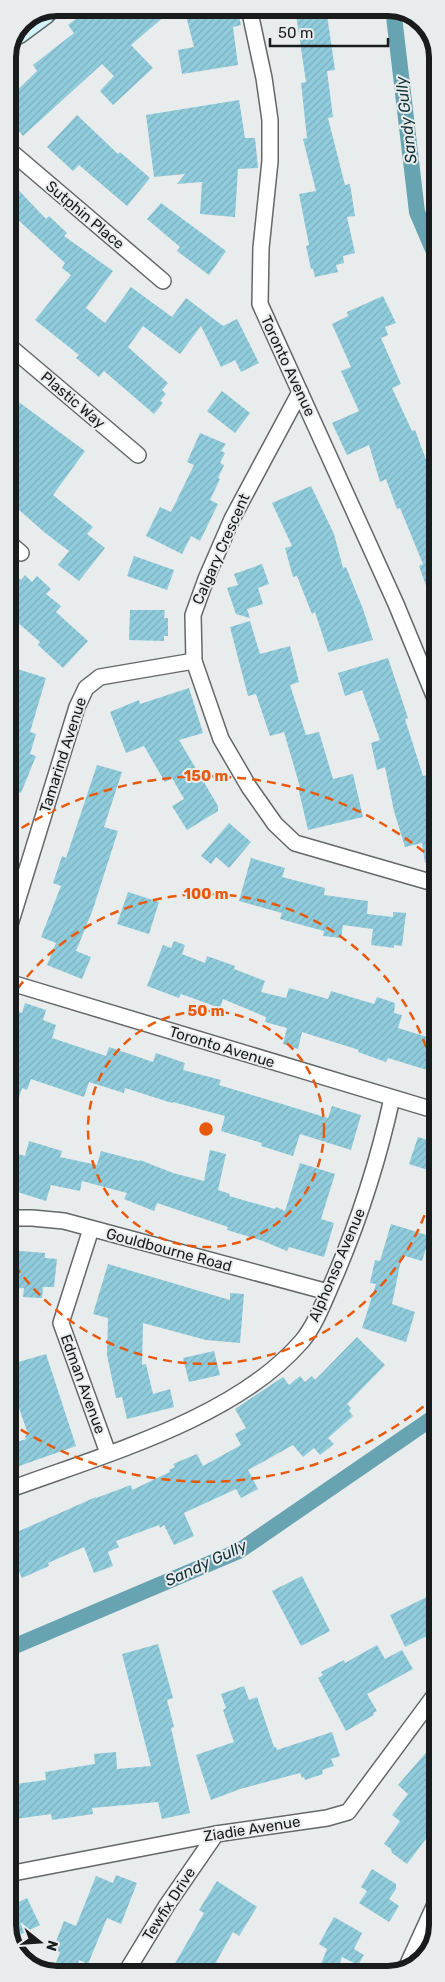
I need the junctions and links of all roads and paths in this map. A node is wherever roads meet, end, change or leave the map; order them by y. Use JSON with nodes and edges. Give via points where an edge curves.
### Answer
{"nodes":[{"id":1,"x":251,"y":16,"type":"edge"},
{"id":2,"x":16,"y":156,"type":"edge"},
{"id":3,"x":163,"y":281,"type":"dead end"},
{"id":4,"x":16,"y":352,"type":"edge"},
{"id":5,"x":300,"y":392,"type":"junction"},
{"id":6,"x":138,"y":455,"type":"dead end"},
{"id":7,"x":16,"y":549,"type":"edge"},
{"id":8,"x":21,"y":553,"type":"dead end"},
{"id":9,"x":194,"y":661,"type":"junction"},
{"id":10,"x":429,"y":684,"type":"edge"},
{"id":11,"x":429,"y":882,"type":"edge"},
{"id":12,"x":16,"y":905,"type":"edge"},
{"id":13,"x":16,"y":984,"type":"edge"},
{"id":14,"x":392,"y":1098,"type":"junction"},
{"id":15,"x":429,"y":1109,"type":"edge"},
{"id":16,"x":16,"y":1218,"type":"edge"},
{"id":17,"x":91,"y":1229,"type":"junction"},
{"id":18,"x":328,"y":1292,"type":"junction"},
{"id":19,"x":108,"y":1453,"type":"junction"},
{"id":20,"x":16,"y":1487,"type":"edge"},
{"id":21,"x":429,"y":1702,"type":"edge"},
{"id":22,"x":216,"y":1834,"type":"junction"},
{"id":23,"x":16,"y":1872,"type":"edge"},
{"id":24,"x":429,"y":1919,"type":"edge"},
{"id":25,"x":410,"y":1959,"type":"edge"},
{"id":26,"x":130,"y":1966,"type":"edge"}],
"edges":[{"from":1,"to":5,"type":"street","name":"Toronto Avenue","via":[[270,120],[260,304]]},
{"from":2,"to":3,"type":"street","name":"Sutphin Place"},
{"from":4,"to":6,"type":"street","name":"Plastic Way"},
{"from":5,"to":9,"type":"street","name":"Calgary Crescent","via":[[232,519],[206,579],[193,615]]},
{"from":5,"to":10,"type":"street","name":"Toronto Avenue"},
{"from":7,"to":8,"type":"street"},
{"from":9,"to":11,"type":"street","name":"Calgary Crescent","via":[[221,739],[248,787],[275,824],[295,843]]},
{"from":9,"to":12,"type":"street","name":"Tamarind Avenue","via":[[100,677],[86,688],[77,707]]},
{"from":13,"to":14,"type":"street","name":"Toronto Avenue"},
{"from":14,"to":15,"type":"street","name":"Toronto Avenue"},
{"from":14,"to":18,"type":"street","name":"Alphonso Avenue","via":[[366,1199]]},
{"from":16,"to":17,"type":"street","name":"Gouldbourne Road","via":[[64,1222]]},
{"from":17,"to":18,"type":"street","name":"Gouldbourne Road"},
{"from":17,"to":19,"type":"street","name":"Edman Avenue","via":[[61,1323]]},
{"from":18,"to":19,"type":"street","name":"Alphonso Avenue","via":[[303,1340],[247,1389],[178,1427]]},
{"from":19,"to":20,"type":"street","name":"Alphonso Avenue"},
{"from":21,"to":22,"type":"street","name":"Ziadie Avenue","via":[[348,1812]]},
{"from":22,"to":23,"type":"street","name":"Ziadie Avenue"},
{"from":22,"to":26,"type":"street","name":"Tewfix Drive"},
{"from":24,"to":25,"type":"street"}]}
